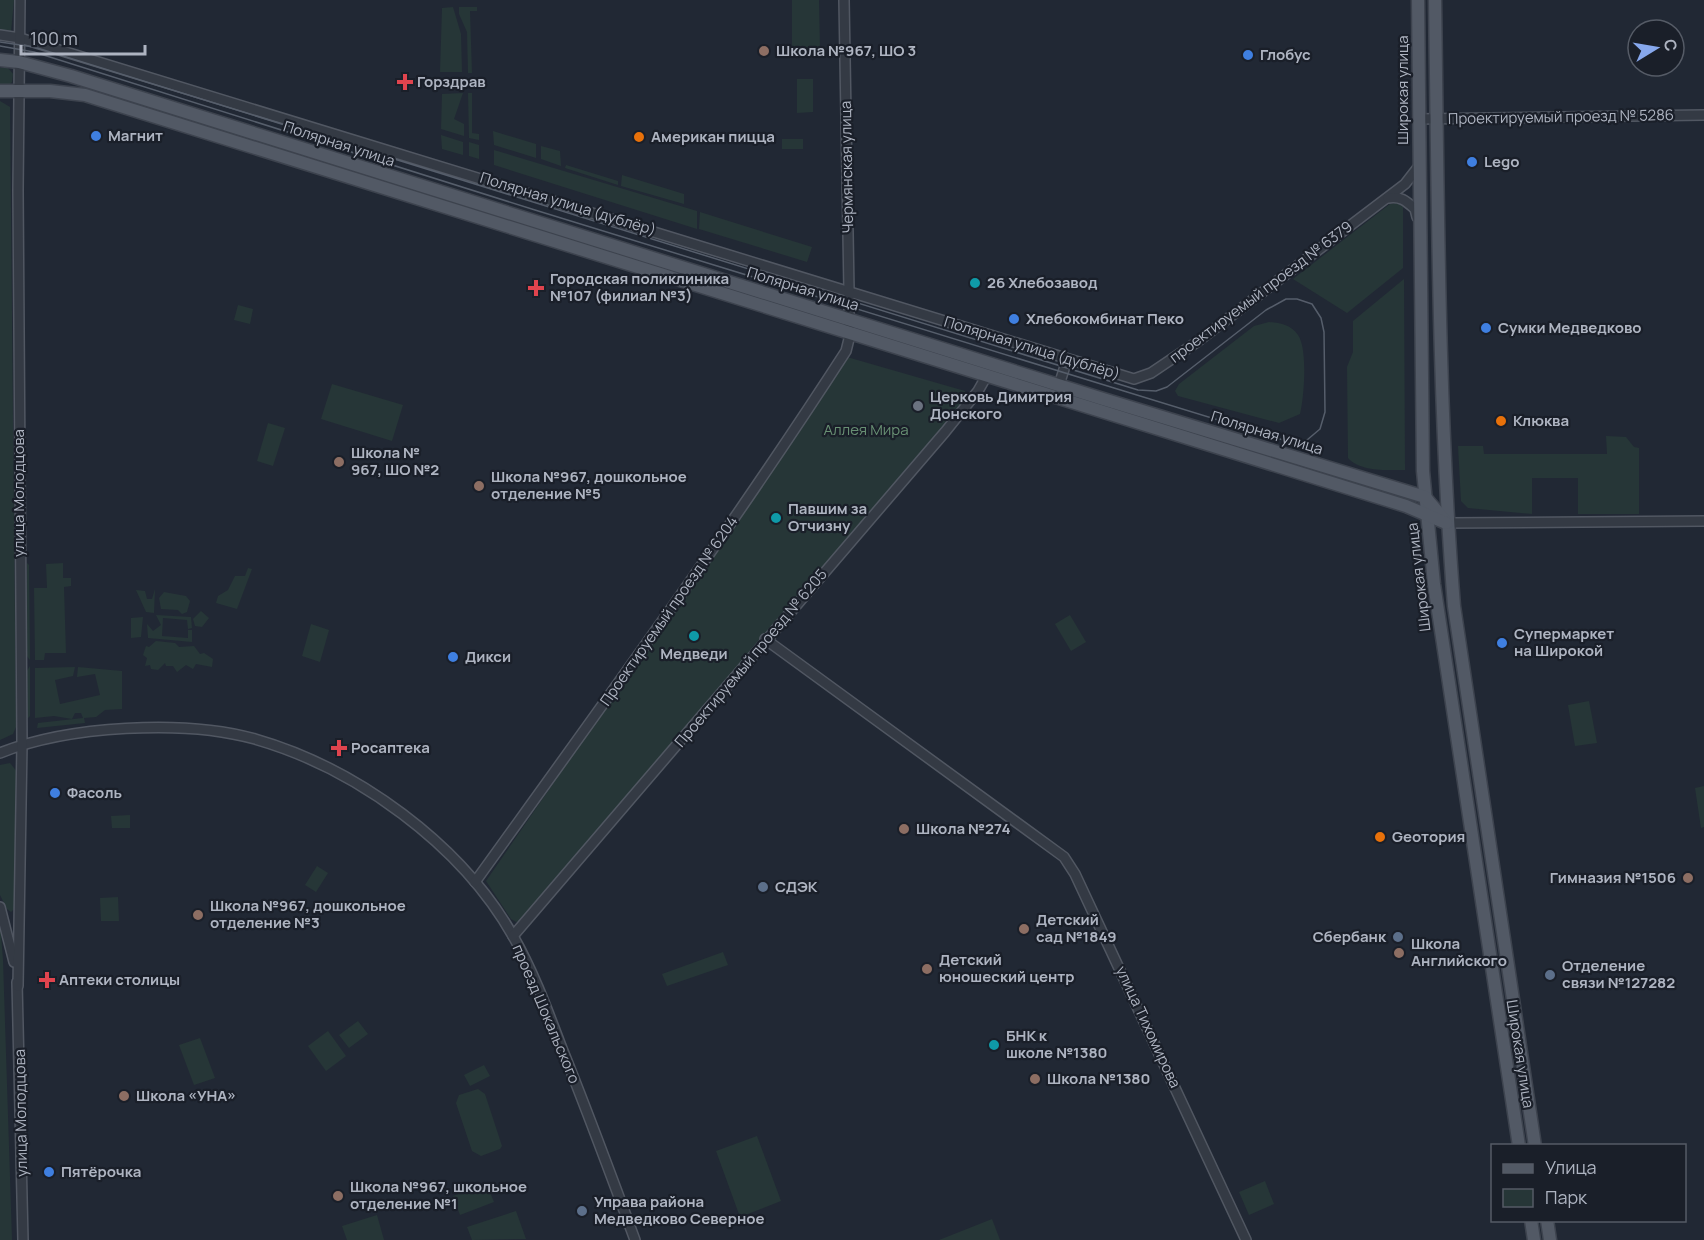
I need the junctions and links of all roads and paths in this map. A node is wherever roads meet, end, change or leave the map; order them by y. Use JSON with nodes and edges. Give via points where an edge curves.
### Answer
{"nodes":[{"id":1,"x":20,"y":0,"type":"edge"},
{"id":2,"x":844,"y":0,"type":"edge"},
{"id":3,"x":1418,"y":0,"type":"edge"},
{"id":4,"x":1435,"y":0,"type":"edge"},
{"id":5,"x":0,"y":35,"type":"edge"},
{"id":6,"x":20,"y":38,"type":"junction"},
{"id":7,"x":0,"y":60,"type":"edge"},
{"id":8,"x":19,"y":62,"type":"junction"},
{"id":9,"x":0,"y":91,"type":"edge"},
{"id":10,"x":19,"y":91,"type":"junction"},
{"id":11,"x":1704,"y":115,"type":"edge"},
{"id":12,"x":1418,"y":119,"type":"junction"},
{"id":13,"x":1437,"y":119,"type":"junction"},
{"id":14,"x":1419,"y":166,"type":"junction"},
{"id":15,"x":1386,"y":199,"type":"junction"},
{"id":16,"x":1419,"y":233,"type":"junction"},
{"id":17,"x":849,"y":291,"type":"junction"},
{"id":18,"x":849,"y":320,"type":"junction"},
{"id":19,"x":849,"y":334,"type":"junction"},
{"id":20,"x":1067,"y":360,"type":"junction"},
{"id":21,"x":986,"y":376,"type":"junction"},
{"id":22,"x":1134,"y":379,"type":"joint"},
{"id":23,"x":1059,"y":385,"type":"junction"},
{"id":24,"x":1425,"y":497,"type":"junction"},
{"id":25,"x":1427,"y":517,"type":"junction"},
{"id":26,"x":1704,"y":521,"type":"edge"},
{"id":27,"x":1447,"y":523,"type":"junction"},
{"id":28,"x":765,"y":639,"type":"junction"},
{"id":29,"x":22,"y":744,"type":"junction"},
{"id":30,"x":0,"y":753,"type":"edge"},
{"id":31,"x":475,"y":882,"type":"junction"},
{"id":32,"x":0,"y":908,"type":"edge"},
{"id":33,"x":20,"y":908,"type":"junction"},
{"id":34,"x":513,"y":936,"type":"junction"},
{"id":35,"x":1507,"y":961,"type":"junction"},
{"id":36,"x":1491,"y":964,"type":"junction"},
{"id":37,"x":18,"y":986,"type":"junction"},
{"id":38,"x":1514,"y":1010,"type":"junction"},
{"id":39,"x":1498,"y":1012,"type":"junction"},
{"id":40,"x":1519,"y":1144,"type":"edge"},
{"id":41,"x":1535,"y":1144,"type":"edge"},
{"id":42,"x":1531,"y":1222,"type":"edge"},
{"id":43,"x":1547,"y":1222,"type":"edge"},
{"id":44,"x":23,"y":1240,"type":"edge"},
{"id":45,"x":635,"y":1240,"type":"edge"},
{"id":46,"x":1246,"y":1240,"type":"edge"},
{"id":47,"x":1534,"y":1240,"type":"edge"},
{"id":48,"x":1550,"y":1240,"type":"edge"}],
"edges":[{"from":1,"to":6,"type":"street","name":"улица Молодцова"},
{"from":2,"to":17,"type":"street","name":"Чермянская улица"},
{"from":3,"to":12,"type":"main road","name":"Широкая улица"},
{"from":4,"to":13,"type":"main road","name":"Широкая улица"},
{"from":5,"to":6,"type":"street","name":"Полярная улица (дублёр)"},
{"from":6,"to":8,"type":"street","name":"улица Молодцова"},
{"from":6,"to":17,"type":"street","name":"Полярная улица (дублёр)"},
{"from":7,"to":8,"type":"main road","name":"Полярная улица"},
{"from":8,"to":10,"type":"street","name":"улица Молодцова"},
{"from":8,"to":18,"type":"main road","name":"Полярная улица"},
{"from":9,"to":10,"type":"main road","name":"Полярная улица"},
{"from":10,"to":19,"type":"main road","name":"Полярная улица","via":[[85,95]]},
{"from":10,"to":29,"type":"street","name":"улица Молодцова"},
{"from":11,"to":13,"type":"street","name":"Проектируемый проезд № 5286"},
{"from":12,"to":13,"type":"street","name":"Проектируемый проезд № 5286"},
{"from":12,"to":14,"type":"main road","name":"Широкая улица"},
{"from":13,"to":27,"type":"main road","name":"Широкая улица"},
{"from":14,"to":15,"type":"street","name":"проектируемый проезд № 6379"},
{"from":14,"to":16,"type":"main road","name":"Широкая улица"},
{"from":15,"to":16,"type":"street","via":[[1397,196],[1415,208]]},
{"from":15,"to":22,"type":"street","name":"проектируемый проезд № 6379","via":[[1197,342],[1152,373]]},
{"from":16,"to":24,"type":"main road","name":"Широкая улица"},
{"from":17,"to":18,"type":"street","name":"Чермянская улица"},
{"from":17,"to":20,"type":"street","name":"Полярная улица (дублёр)"},
{"from":18,"to":19,"type":"street","name":"Чермянская улица"},
{"from":18,"to":23,"type":"main road","name":"Полярная улица"},
{"from":19,"to":21,"type":"main road","name":"Полярная улица"},
{"from":19,"to":31,"type":"street","name":"Проектируемый проезд № 6204","via":[[846,351],[806,414],[618,686]]},
{"from":20,"to":22,"type":"street","name":"Полярная улица (дублёр)"},
{"from":20,"to":23,"type":"street"},
{"from":21,"to":25,"type":"main road","name":"Полярная улица","via":[[1406,506]]},
{"from":21,"to":28,"type":"street","name":"Проектируемый проезд № 6205","via":[[945,432]]},
{"from":23,"to":24,"type":"main road","name":"Полярная улица"},
{"from":24,"to":25,"type":"main road","name":"Широкая улица"},
{"from":24,"to":27,"type":"main road"},
{"from":25,"to":27,"type":"main road","name":"Полярная улица"},
{"from":25,"to":36,"type":"main road","name":"Широкая улица","via":[[1435,595]]},
{"from":26,"to":27,"type":"street","name":"Полярная улица"},
{"from":27,"to":35,"type":"main road","name":"Широкая улица","via":[[1454,606]]},
{"from":28,"to":34,"type":"street","name":"Проектируемый проезд № 6205"},
{"from":28,"to":46,"type":"street","name":"улица Тихомирова","via":[[1064,857],[1076,874]]},
{"from":29,"to":30,"type":"street","name":"проезд Шокальского"},
{"from":29,"to":31,"type":"street","name":"проезд Шокальского","via":[[76,733],[149,728],[253,738],[335,773],[384,801],[420,828]]},
{"from":29,"to":33,"type":"street","name":"улица Молодцова"},
{"from":31,"to":34,"type":"street","name":"проезд Шокальского"},
{"from":32,"to":33,"type":"street","via":[[10,915]]},
{"from":32,"to":37,"type":"street","name":"улица Молодцова"},
{"from":33,"to":37,"type":"street","name":"улица Молодцова"},
{"from":34,"to":45,"type":"street","name":"проезд Шокальского","via":[[559,1040]]},
{"from":35,"to":36,"type":"street","via":[[1500,970]]},
{"from":35,"to":38,"type":"main road","name":"Широкая улица"},
{"from":36,"to":39,"type":"main road","name":"Широкая улица"},
{"from":37,"to":44,"type":"street","name":"улица Молодцова"},
{"from":38,"to":39,"type":"street","via":[[1505,1003]]},
{"from":38,"to":41,"type":"main road","name":"Широкая улица"},
{"from":39,"to":40,"type":"main road","name":"Широкая улица"},
{"from":42,"to":47,"type":"main road"},
{"from":43,"to":48,"type":"main road"}]}
